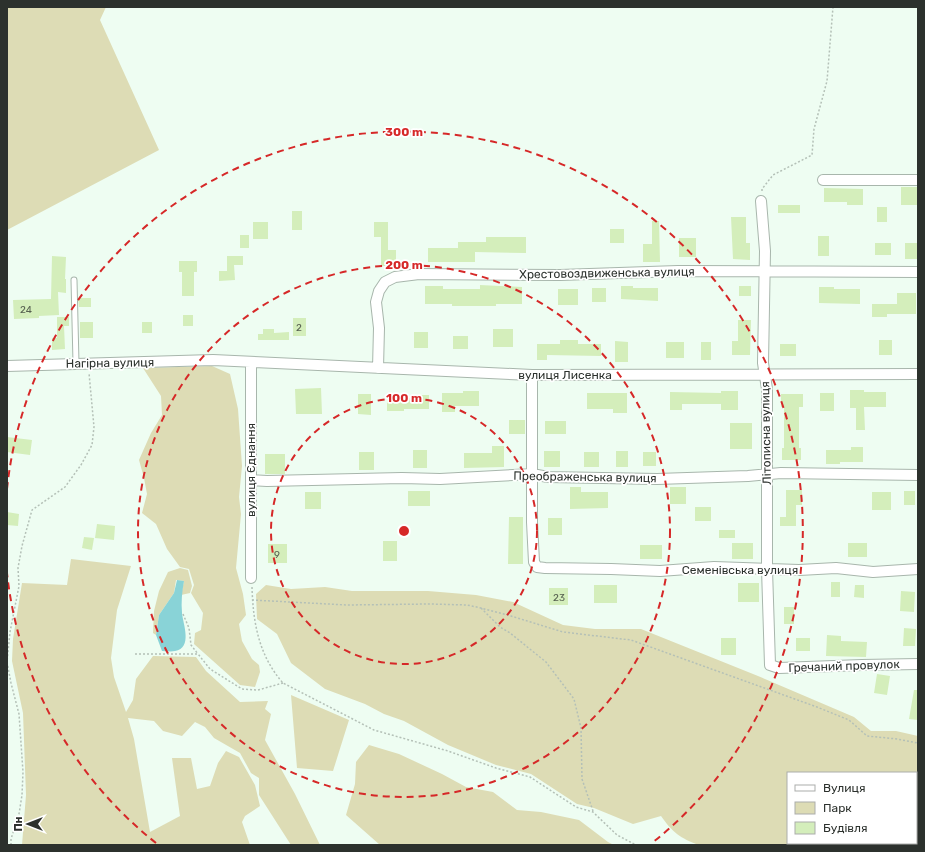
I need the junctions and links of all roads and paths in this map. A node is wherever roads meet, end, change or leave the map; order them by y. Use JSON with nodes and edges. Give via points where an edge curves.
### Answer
{"nodes":[{"id":1,"x":833,"y":7,"type":"edge"},
{"id":2,"x":823,"y":180,"type":"dead end"},
{"id":3,"x":918,"y":180,"type":"edge"},
{"id":4,"x":761,"y":201,"type":"joint"},
{"id":5,"x":765,"y":270,"type":"junction"},
{"id":6,"x":918,"y":272,"type":"edge"},
{"id":7,"x":74,"y":280,"type":"dead end"},
{"id":8,"x":213,"y":360,"type":"joint"},
{"id":9,"x":251,"y":362,"type":"junction"},
{"id":10,"x":88,"y":363,"type":"junction"},
{"id":11,"x":76,"y":364,"type":"junction"},
{"id":12,"x":7,"y":366,"type":"edge"},
{"id":13,"x":378,"y":368,"type":"junction"},
{"id":14,"x":765,"y":374,"type":"junction"},
{"id":15,"x":918,"y":374,"type":"edge"},
{"id":16,"x":532,"y":375,"type":"junction"},
{"id":17,"x":532,"y":474,"type":"junction"},
{"id":18,"x":766,"y":474,"type":"junction"},
{"id":19,"x":918,"y":475,"type":"edge"},
{"id":20,"x":251,"y":480,"type":"junction"},
{"id":21,"x":918,"y":568,"type":"edge"},
{"id":22,"x":767,"y":569,"type":"junction"},
{"id":23,"x":251,"y":578,"type":"joint"},
{"id":24,"x":252,"y":600,"type":"junction"},
{"id":25,"x":481,"y":608,"type":"junction"},
{"id":26,"x":183,"y":614,"type":"dead end"},
{"id":27,"x":135,"y":654,"type":"dead end"},
{"id":28,"x":198,"y":654,"type":"junction"},
{"id":29,"x":918,"y":664,"type":"edge"},
{"id":30,"x":770,"y":665,"type":"joint"},
{"id":31,"x":283,"y":683,"type":"junction"},
{"id":32,"x":918,"y":743,"type":"edge"},
{"id":33,"x":593,"y":812,"type":"junction"},
{"id":34,"x":11,"y":845,"type":"edge"},
{"id":35,"x":636,"y":845,"type":"edge"}],
"edges":[{"from":1,"to":4,"type":"path","via":[[828,81],[814,129],[812,156],[774,175],[762,189]]},
{"from":2,"to":3,"type":"street"},
{"from":4,"to":5,"type":"street","name":"Літописна вулиця"},
{"from":5,"to":6,"type":"street","name":"Хрестовоздвиженська вулиця"},
{"from":5,"to":13,"type":"street","name":"Хрестовоздвиженська вулиця","via":[[678,270],[560,275],[419,274],[395,277],[385,282],[376,302],[379,328]]},
{"from":5,"to":14,"type":"street","name":"Літописна вулиця"},
{"from":7,"to":11,"type":"lane"},
{"from":8,"to":9,"type":"street","name":"вулиця Лисенка"},
{"from":8,"to":10,"type":"street","name":"Нагірна вулиця"},
{"from":9,"to":13,"type":"street","name":"вулиця Лисенка"},
{"from":9,"to":20,"type":"street","name":"вулиця Єднання"},
{"from":10,"to":11,"type":"street","name":"Нагірна вулиця"},
{"from":10,"to":34,"type":"path","via":[[94,427],[92,445],[65,487],[32,510],[18,568],[19,586],[7,662],[19,714],[23,772],[19,814]]},
{"from":11,"to":12,"type":"street","name":"Нагірна вулиця"},
{"from":13,"to":16,"type":"street","name":"вулиця Лисенка"},
{"from":14,"to":15,"type":"street","name":"вулиця Лисенка"},
{"from":14,"to":16,"type":"street","name":"вулиця Лисенка"},
{"from":14,"to":18,"type":"street","name":"Літописна вулиця"},
{"from":16,"to":17,"type":"street"},
{"from":17,"to":18,"type":"street","name":"Преображенська вулиця","via":[[548,477],[657,479]]},
{"from":17,"to":20,"type":"street","name":"Преображенська вулиця","via":[[440,479]]},
{"from":17,"to":22,"type":"street","name":"Семенівська вулиця","via":[[534,562],[537,567],[660,571],[714,567]]},
{"from":18,"to":19,"type":"street","name":"Преображенська вулиця"},
{"from":18,"to":22,"type":"street","name":"Літописна вулиця"},
{"from":20,"to":23,"type":"street","name":"вулиця Єднання"},
{"from":21,"to":22,"type":"street","name":"Семенівська вулиця","via":[[873,572],[836,568]]},
{"from":22,"to":30,"type":"street","name":"Літописна вулиця"},
{"from":23,"to":24,"type":"path"},
{"from":24,"to":25,"type":"path","via":[[347,605],[438,604]]},
{"from":24,"to":31,"type":"path","via":[[263,653],[273,672]]},
{"from":25,"to":32,"type":"path","via":[[563,632],[631,640],[849,720],[866,736]]},
{"from":25,"to":33,"type":"path","via":[[500,627],[546,662],[574,699],[581,728],[582,779]]},
{"from":26,"to":28,"type":"path","via":[[189,628],[191,644]]},
{"from":27,"to":28,"type":"path"},
{"from":28,"to":31,"type":"path","via":[[210,669],[242,689],[258,690]]},
{"from":29,"to":30,"type":"street","name":"Гречаний провулок","via":[[779,668]]},
{"from":31,"to":33,"type":"path","via":[[374,730],[530,777],[576,807]]},
{"from":33,"to":35,"type":"path","via":[[616,835]]}]}
